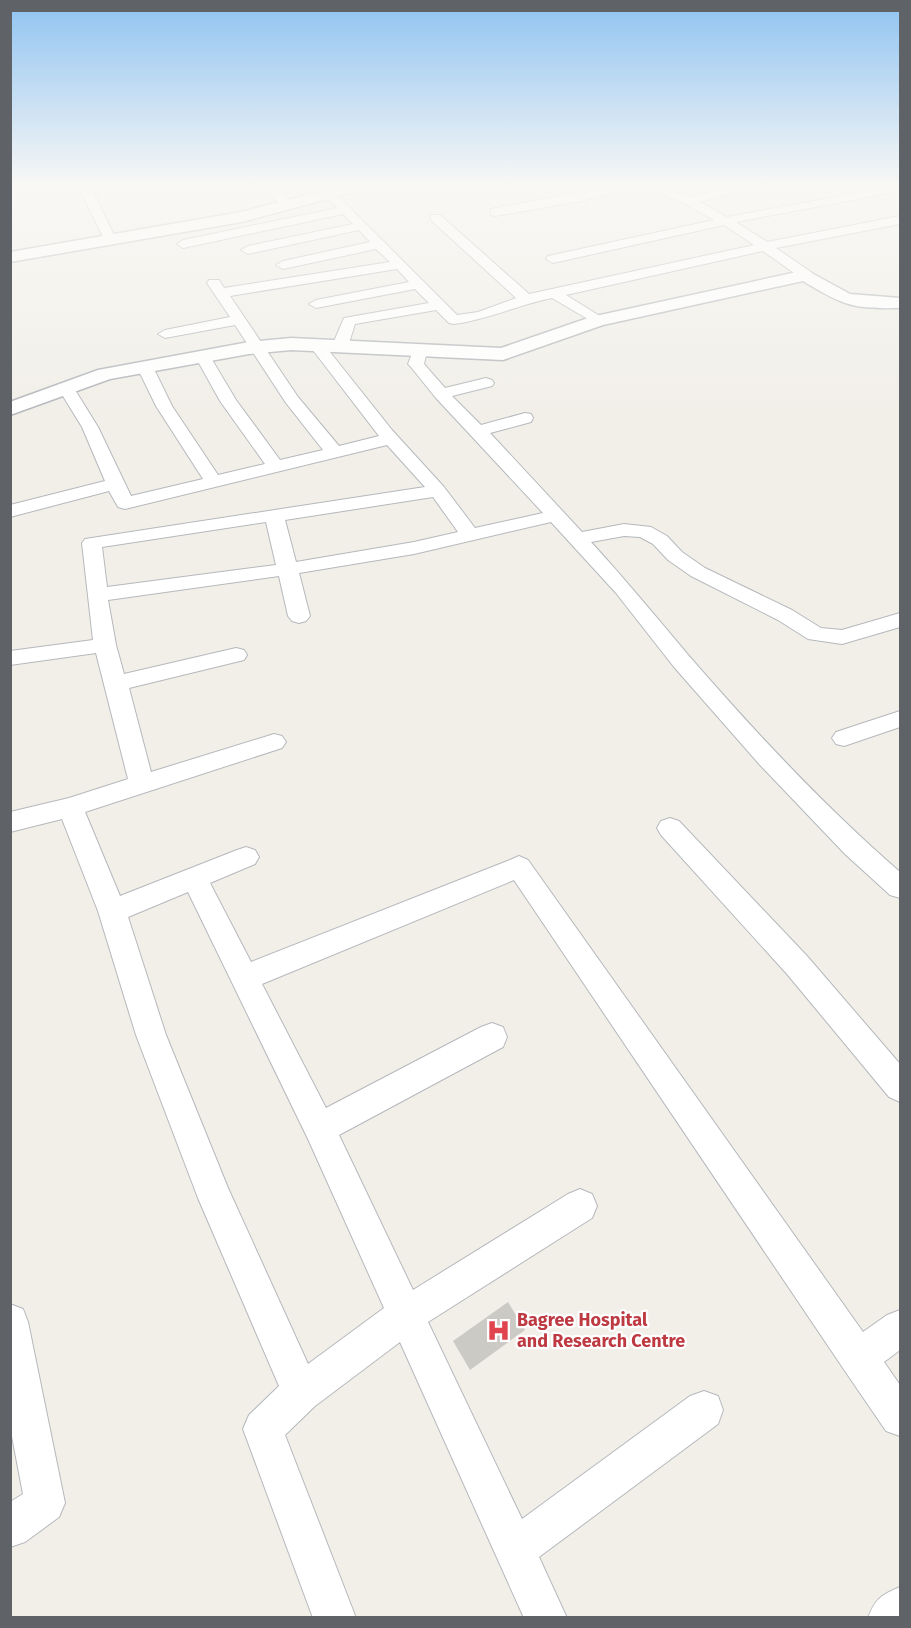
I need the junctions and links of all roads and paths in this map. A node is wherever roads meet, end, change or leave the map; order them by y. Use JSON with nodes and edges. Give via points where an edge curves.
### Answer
{"nodes":[{"id":1,"x":307,"y":260,"type":"edge"},
{"id":2,"x":395,"y":260,"type":"edge"},
{"id":3,"x":483,"y":260,"type":"edge"},
{"id":4,"x":705,"y":260,"type":"edge"},
{"id":5,"x":784,"y":260,"type":"edge"},
{"id":6,"x":399,"y":264,"type":"junction"},
{"id":7,"x":284,"y":265,"type":"dead end"},
{"id":8,"x":807,"y":275,"type":"junction"},
{"id":9,"x":418,"y":284,"type":"junction"},
{"id":10,"x":554,"y":293,"type":"junction"},
{"id":11,"x":526,"y":299,"type":"junction"},
{"id":12,"x":900,"y":303,"type":"edge"},
{"id":13,"x":316,"y":304,"type":"dead end"},
{"id":14,"x":439,"y":305,"type":"junction"},
{"id":15,"x":238,"y":320,"type":"junction"},
{"id":16,"x":598,"y":321,"type":"junction"},
{"id":17,"x":165,"y":334,"type":"dead end"},
{"id":18,"x":317,"y":345,"type":"junction"},
{"id":19,"x":339,"y":346,"type":"junction"},
{"id":20,"x":424,"y":346,"type":"junction"},
{"id":21,"x":255,"y":348,"type":"junction"},
{"id":22,"x":203,"y":356,"type":"junction"},
{"id":23,"x":145,"y":367,"type":"junction"},
{"id":24,"x":486,"y":384,"type":"dead end"},
{"id":25,"x":66,"y":388,"type":"junction"},
{"id":26,"x":441,"y":394,"type":"junction"},
{"id":27,"x":10,"y":409,"type":"edge"},
{"id":28,"x":525,"y":418,"type":"dead end"},
{"id":29,"x":478,"y":430,"type":"junction"},
{"id":30,"x":390,"y":439,"type":"junction"},
{"id":31,"x":335,"y":453,"type":"junction"},
{"id":32,"x":276,"y":467,"type":"junction"},
{"id":33,"x":214,"y":482,"type":"junction"},
{"id":34,"x":115,"y":484,"type":"junction"},
{"id":35,"x":438,"y":491,"type":"junction"},
{"id":36,"x":10,"y":511,"type":"edge"},
{"id":37,"x":274,"y":515,"type":"junction"},
{"id":38,"x":556,"y":515,"type":"junction"},
{"id":39,"x":470,"y":535,"type":"junction"},
{"id":40,"x":578,"y":539,"type":"junction"},
{"id":41,"x":289,"y":569,"type":"junction"},
{"id":42,"x":97,"y":595,"type":"junction"},
{"id":43,"x":300,"y":616,"type":"dead end"},
{"id":44,"x":897,"y":626,"type":"edge"},
{"id":45,"x":105,"y":645,"type":"junction"},
{"id":46,"x":236,"y":655,"type":"dead end"},
{"id":47,"x":10,"y":658,"type":"edge"},
{"id":48,"x":116,"y":684,"type":"junction"},
{"id":49,"x":900,"y":719,"type":"edge"},
{"id":50,"x":844,"y":738,"type":"dead end"},
{"id":51,"x":274,"y":742,"type":"dead end"},
{"id":52,"x":141,"y":784,"type":"junction"},
{"id":53,"x":70,"y":807,"type":"junction"},
{"id":54,"x":10,"y":822,"type":"edge"},
{"id":55,"x":670,"y":828,"type":"dead end"},
{"id":56,"x":246,"y":857,"type":"dead end"},
{"id":57,"x":194,"y":877,"type":"junction"},
{"id":58,"x":900,"y":887,"type":"edge"},
{"id":59,"x":112,"y":911,"type":"junction"},
{"id":60,"x":244,"y":978,"type":"junction"},
{"id":61,"x":492,"y":1037,"type":"dead end"},
{"id":62,"x":900,"y":1087,"type":"edge"},
{"id":63,"x":319,"y":1128,"type":"junction"},
{"id":64,"x":580,"y":1206,"type":"dead end"},
{"id":65,"x":406,"y":1315,"type":"junction"},
{"id":66,"x":10,"y":1322,"type":"edge"},
{"id":67,"x":900,"y":1328,"type":"edge"},
{"id":68,"x":858,"y":1358,"type":"junction"},
{"id":69,"x":301,"y":1392,"type":"junction"},
{"id":70,"x":704,"y":1410,"type":"dead end"},
{"id":71,"x":900,"y":1417,"type":"edge"},
{"id":72,"x":10,"y":1527,"type":"edge"},
{"id":73,"x":515,"y":1549,"type":"junction"},
{"id":74,"x":900,"y":1608,"type":"edge"},
{"id":75,"x":335,"y":1617,"type":"edge"},
{"id":76,"x":546,"y":1617,"type":"edge"},
{"id":77,"x":889,"y":1617,"type":"edge"}],
"edges":[{"from":1,"to":7,"type":"street"},
{"from":2,"to":6,"type":"street"},
{"from":3,"to":11,"type":"street"},
{"from":4,"to":10,"type":"street"},
{"from":5,"to":8,"type":"street"},
{"from":6,"to":9,"type":"street"},
{"from":6,"to":15,"type":"street","via":[[217,288]]},
{"from":8,"to":12,"type":"street","via":[[844,298]]},
{"from":8,"to":16,"type":"street"},
{"from":9,"to":13,"type":"street"},
{"from":9,"to":14,"type":"street"},
{"from":10,"to":11,"type":"street"},
{"from":10,"to":16,"type":"street"},
{"from":11,"to":14,"type":"street","via":[[462,320],[454,320]]},
{"from":14,"to":19,"type":"street","via":[[349,321]]},
{"from":15,"to":17,"type":"street"},
{"from":15,"to":21,"type":"street"},
{"from":16,"to":20,"type":"street","via":[[503,354]]},
{"from":18,"to":19,"type":"street"},
{"from":18,"to":21,"type":"street"},
{"from":18,"to":30,"type":"street"},
{"from":19,"to":20,"type":"street"},
{"from":20,"to":26,"type":"street","via":[[416,364]]},
{"from":21,"to":22,"type":"street"},
{"from":21,"to":31,"type":"street"},
{"from":22,"to":23,"type":"street"},
{"from":22,"to":32,"type":"street","via":[[228,401]]},
{"from":23,"to":25,"type":"street","via":[[105,374]]},
{"from":23,"to":33,"type":"street","via":[[164,406]]},
{"from":24,"to":26,"type":"street"},
{"from":25,"to":27,"type":"street"},
{"from":25,"to":34,"type":"street","via":[[90,427]]},
{"from":26,"to":29,"type":"street"},
{"from":28,"to":29,"type":"street"},
{"from":29,"to":38,"type":"street"},
{"from":30,"to":31,"type":"street"},
{"from":30,"to":35,"type":"street"},
{"from":31,"to":32,"type":"street"},
{"from":32,"to":33,"type":"street"},
{"from":33,"to":34,"type":"street","via":[[125,503]]},
{"from":34,"to":36,"type":"street"},
{"from":35,"to":37,"type":"street"},
{"from":35,"to":39,"type":"street"},
{"from":37,"to":41,"type":"street"},
{"from":37,"to":42,"type":"street","via":[[92,543]]},
{"from":38,"to":39,"type":"street"},
{"from":38,"to":40,"type":"street"},
{"from":39,"to":41,"type":"street"},
{"from":40,"to":44,"type":"street","via":[[624,530],[644,531],[698,572],[816,634],[842,637]]},
{"from":40,"to":58,"type":"street","via":[[769,759],[854,847]]},
{"from":41,"to":42,"type":"street"},
{"from":41,"to":43,"type":"street"},
{"from":42,"to":45,"type":"street"},
{"from":45,"to":47,"type":"street"},
{"from":45,"to":48,"type":"street"},
{"from":46,"to":48,"type":"street"},
{"from":48,"to":52,"type":"street"},
{"from":49,"to":50,"type":"street"},
{"from":51,"to":52,"type":"street"},
{"from":52,"to":53,"type":"street"},
{"from":53,"to":54,"type":"street"},
{"from":53,"to":59,"type":"street"},
{"from":55,"to":62,"type":"street","via":[[797,965]]},
{"from":56,"to":57,"type":"street"},
{"from":57,"to":59,"type":"street"},
{"from":57,"to":60,"type":"street"},
{"from":59,"to":69,"type":"street","via":[[151,1035],[215,1198]]},
{"from":60,"to":63,"type":"street"},
{"from":60,"to":68,"type":"street","via":[[519,867]]},
{"from":61,"to":63,"type":"street"},
{"from":63,"to":65,"type":"street"},
{"from":64,"to":65,"type":"street"},
{"from":65,"to":69,"type":"street"},
{"from":65,"to":73,"type":"street"},
{"from":66,"to":72,"type":"street","via":[[45,1503]]},
{"from":67,"to":68,"type":"street"},
{"from":68,"to":71,"type":"street"},
{"from":69,"to":75,"type":"street","via":[[263,1429]]},
{"from":70,"to":73,"type":"street"},
{"from":73,"to":76,"type":"street"},
{"from":74,"to":77,"type":"street"}]}
